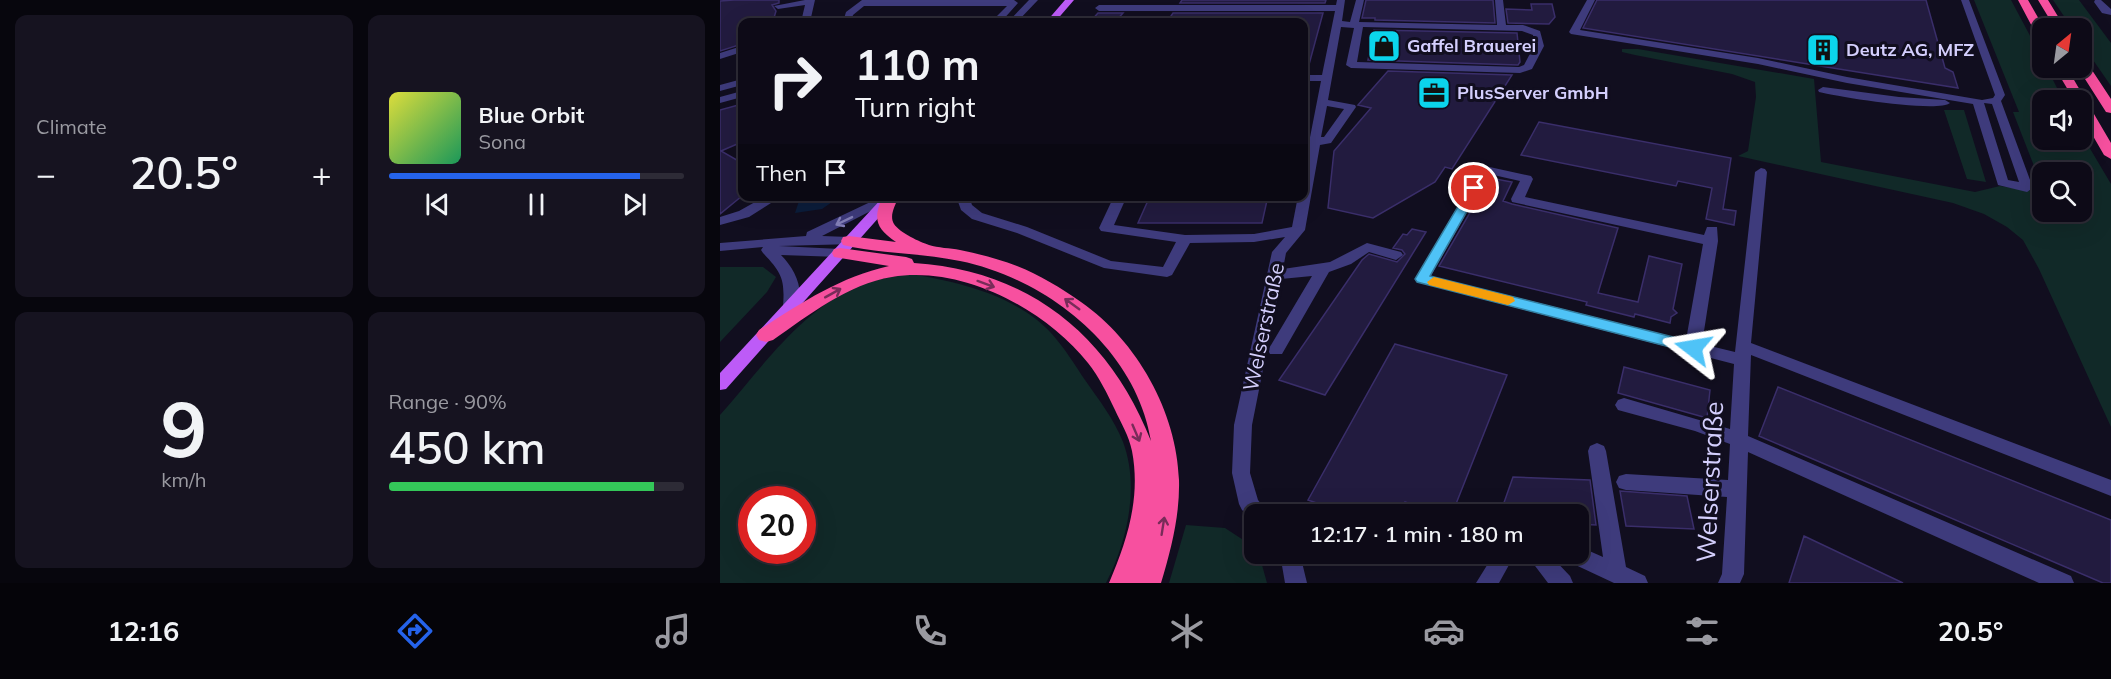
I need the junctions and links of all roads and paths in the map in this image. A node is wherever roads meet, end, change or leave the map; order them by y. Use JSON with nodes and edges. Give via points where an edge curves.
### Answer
{"nodes":[{"id":1,"x":1034,"y":0,"type":"edge"},
{"id":2,"x":1070,"y":0,"type":"edge"},
{"id":3,"x":1360,"y":0,"type":"edge"},
{"id":4,"x":1499,"y":0,"type":"edge"},
{"id":5,"x":1591,"y":0,"type":"edge"},
{"id":6,"x":1965,"y":0,"type":"edge"},
{"id":7,"x":2023,"y":0,"type":"edge"},
{"id":8,"x":2043,"y":0,"type":"edge"},
{"id":9,"x":811,"y":1,"type":"edge"},
{"id":10,"x":2098,"y":2,"type":"dead end"},
{"id":11,"x":1214,"y":4,"type":"edge"},
{"id":12,"x":1340,"y":4,"type":"edge"},
{"id":13,"x":778,"y":6,"type":"dead end"},
{"id":14,"x":1099,"y":8,"type":"dead end"},
{"id":15,"x":2111,"y":12,"type":"edge"},
{"id":16,"x":807,"y":18,"type":"edge"},
{"id":17,"x":848,"y":18,"type":"edge"},
{"id":18,"x":1000,"y":18,"type":"edge"},
{"id":19,"x":1016,"y":18,"type":"edge"},
{"id":20,"x":1054,"y":18,"type":"edge"},
{"id":21,"x":2033,"y":18,"type":"edge"},
{"id":22,"x":2054,"y":18,"type":"edge"},
{"id":23,"x":1336,"y":24,"type":"junction"},
{"id":24,"x":1356,"y":25,"type":"junction"},
{"id":25,"x":1502,"y":27,"type":"junction"},
{"id":26,"x":738,"y":50,"type":"edge"},
{"id":27,"x":720,"y":56,"type":"edge"},
{"id":28,"x":738,"y":61,"type":"edge"},
{"id":29,"x":720,"y":66,"type":"edge"},
{"id":30,"x":1308,"y":78,"type":"edge"},
{"id":31,"x":1326,"y":78,"type":"junction"},
{"id":32,"x":2091,"y":78,"type":"edge"},
{"id":33,"x":738,"y":83,"type":"edge"},
{"id":34,"x":720,"y":88,"type":"edge"},
{"id":35,"x":1823,"y":90,"type":"dead end"},
{"id":36,"x":738,"y":95,"type":"edge"},
{"id":37,"x":720,"y":100,"type":"edge"},
{"id":38,"x":1996,"y":101,"type":"junction"},
{"id":39,"x":1322,"y":102,"type":"junction"},
{"id":40,"x":1978,"y":102,"type":"junction"},
{"id":41,"x":2111,"y":110,"type":"edge"},
{"id":42,"x":2092,"y":122,"type":"edge"},
{"id":43,"x":1315,"y":141,"type":"junction"},
{"id":44,"x":2111,"y":155,"type":"edge"},
{"id":45,"x":1761,"y":172,"type":"dead end"},
{"id":46,"x":1308,"y":178,"type":"edge"},
{"id":47,"x":767,"y":201,"type":"edge"},
{"id":48,"x":883,"y":201,"type":"edge"},
{"id":49,"x":887,"y":201,"type":"edge"},
{"id":50,"x":890,"y":201,"type":"edge"},
{"id":51,"x":964,"y":201,"type":"edge"},
{"id":52,"x":1119,"y":201,"type":"edge"},
{"id":53,"x":1304,"y":201,"type":"edge"},
{"id":54,"x":720,"y":221,"type":"edge"},
{"id":55,"x":1298,"y":230,"type":"junction"},
{"id":56,"x":1185,"y":239,"type":"junction"},
{"id":57,"x":797,"y":240,"type":"junction"},
{"id":58,"x":720,"y":247,"type":"edge"},
{"id":59,"x":845,"y":247,"type":"junction"},
{"id":60,"x":768,"y":250,"type":"junction"},
{"id":61,"x":1396,"y":255,"type":"dead end"},
{"id":62,"x":932,"y":261,"type":"junction"},
{"id":63,"x":1322,"y":271,"type":"junction"},
{"id":64,"x":1275,"y":274,"type":"junction"},
{"id":65,"x":791,"y":307,"type":"junction"},
{"id":66,"x":766,"y":335,"type":"junction"},
{"id":67,"x":1693,"y":348,"type":"junction"},
{"id":68,"x":1276,"y":350,"type":"dead end"},
{"id":69,"x":1742,"y":353,"type":"junction"},
{"id":70,"x":720,"y":384,"type":"edge"},
{"id":71,"x":1624,"y":405,"type":"dead end"},
{"id":72,"x":1739,"y":440,"type":"junction"},
{"id":73,"x":1597,"y":451,"type":"dead end"},
{"id":74,"x":1626,"y":482,"type":"dead end"},
{"id":75,"x":2111,"y":488,"type":"edge"},
{"id":76,"x":1736,"y":489,"type":"junction"},
{"id":77,"x":1249,"y":504,"type":"edge"},
{"id":78,"x":1589,"y":561,"type":"edge"},
{"id":79,"x":1292,"y":564,"type":"edge"},
{"id":80,"x":1499,"y":564,"type":"edge"},
{"id":81,"x":1545,"y":564,"type":"edge"},
{"id":82,"x":1616,"y":573,"type":"junction"},
{"id":83,"x":1122,"y":583,"type":"edge"},
{"id":84,"x":1148,"y":583,"type":"edge"},
{"id":85,"x":1296,"y":583,"type":"edge"},
{"id":86,"x":1487,"y":583,"type":"edge"},
{"id":87,"x":1562,"y":583,"type":"edge"},
{"id":88,"x":1637,"y":583,"type":"edge"},
{"id":89,"x":1729,"y":583,"type":"edge"},
{"id":90,"x":2063,"y":583,"type":"edge"}],
"edges":[{"from":1,"to":19,"type":"street"},
{"from":2,"to":20,"type":"main road"},
{"from":3,"to":24,"type":"street"},
{"from":4,"to":25,"type":"street"},
{"from":5,"to":40,"type":"street","via":[[1574,32]]},
{"from":6,"to":38,"type":"street","via":[[2000,95]]},
{"from":7,"to":21,"type":"highway"},
{"from":8,"to":22,"type":"highway"},
{"from":9,"to":13,"type":"street"},
{"from":9,"to":16,"type":"street"},
{"from":10,"to":15,"type":"street"},
{"from":11,"to":12,"type":"street"},
{"from":11,"to":14,"type":"street"},
{"from":12,"to":23,"type":"street","name":"Welserstraße"},
{"from":17,"to":18,"type":"street","via":[[862,3],[1014,3]]},
{"from":23,"to":24,"type":"street"},
{"from":23,"to":31,"type":"street","name":"Welserstraße"},
{"from":24,"to":25,"type":"street"},
{"from":24,"to":25,"type":"street","via":[[1351,65],[1511,70],[1528,67],[1539,45],[1537,33]]},
{"from":26,"to":27,"type":"street"},
{"from":28,"to":29,"type":"street"},
{"from":30,"to":31,"type":"street"},
{"from":31,"to":39,"type":"street","name":"Welserstraße"},
{"from":32,"to":41,"type":"highway"},
{"from":33,"to":34,"type":"street"},
{"from":35,"to":40,"type":"street","via":[[1923,104]]},
{"from":36,"to":37,"type":"street"},
{"from":38,"to":40,"type":"street"},
{"from":38,"to":40,"type":"street","via":[[2027,188],[2002,183]]},
{"from":39,"to":43,"type":"street","name":"Welserstraße"},
{"from":39,"to":43,"type":"street","via":[[1351,107],[1327,141]]},
{"from":42,"to":44,"type":"highway"},
{"from":43,"to":46,"type":"street","name":"Welserstraße"},
{"from":45,"to":69,"type":"street","name":"Welserstraße"},
{"from":47,"to":54,"type":"street"},
{"from":48,"to":57,"type":"street","one_way":true},
{"from":49,"to":59,"type":"main road"},
{"from":50,"to":62,"type":"highway","via":[[885,224]]},
{"from":51,"to":56,"type":"street","via":[[977,216],[1109,265],[1167,272]]},
{"from":52,"to":56,"type":"street","via":[[1106,228]]},
{"from":53,"to":55,"type":"street","name":"Welserstraße"},
{"from":55,"to":56,"type":"street","via":[[1254,238]]},
{"from":55,"to":64,"type":"street","name":"Welserstraße","via":[[1279,252]]},
{"from":57,"to":58,"type":"street"},
{"from":57,"to":59,"type":"street"},
{"from":58,"to":60,"type":"street"},
{"from":59,"to":60,"type":"street"},
{"from":59,"to":62,"type":"highway","via":[[901,262]]},
{"from":59,"to":65,"type":"main road"},
{"from":60,"to":65,"type":"street","via":[[787,269]]},
{"from":61,"to":63,"type":"street","via":[[1367,247],[1358,256]]},
{"from":66,"to":62,"type":"highway","one_way":true,"via":[[859,280]]},
{"from":62,"to":83,"type":"highway","one_way":true,"via":[[1031,304],[1089,351],[1111,380],[1144,453],[1146,484],[1145,514]]},
{"from":84,"to":62,"type":"highway","one_way":true,"via":[[1163,530],[1167,469],[1159,423],[1115,344],[1086,314],[1030,277],[975,259]]},
{"from":63,"to":64,"type":"street"},
{"from":63,"to":68,"type":"street"},
{"from":64,"to":77,"type":"street","name":"Welserstraße","via":[[1243,425],[1241,473]]},
{"from":65,"to":66,"type":"main road"},
{"from":66,"to":70,"type":"main road"},
{"from":67,"to":67,"type":"street","via":[[1712,235],[1517,199],[1527,179],[1485,170],[1422,279]]},
{"from":67,"to":69,"type":"street"},
{"from":69,"to":72,"type":"street","name":"Welserstraße"},
{"from":69,"to":75,"type":"street"},
{"from":71,"to":72,"type":"street"},
{"from":72,"to":76,"type":"street","name":"Welserstraße"},
{"from":72,"to":90,"type":"street"},
{"from":73,"to":82,"type":"street"},
{"from":74,"to":76,"type":"street"},
{"from":76,"to":89,"type":"street","name":"Welserstraße","via":[[1733,574]]},
{"from":78,"to":82,"type":"street"},
{"from":79,"to":85,"type":"street"},
{"from":80,"to":86,"type":"street"},
{"from":81,"to":87,"type":"street"},
{"from":82,"to":88,"type":"street"}]}
